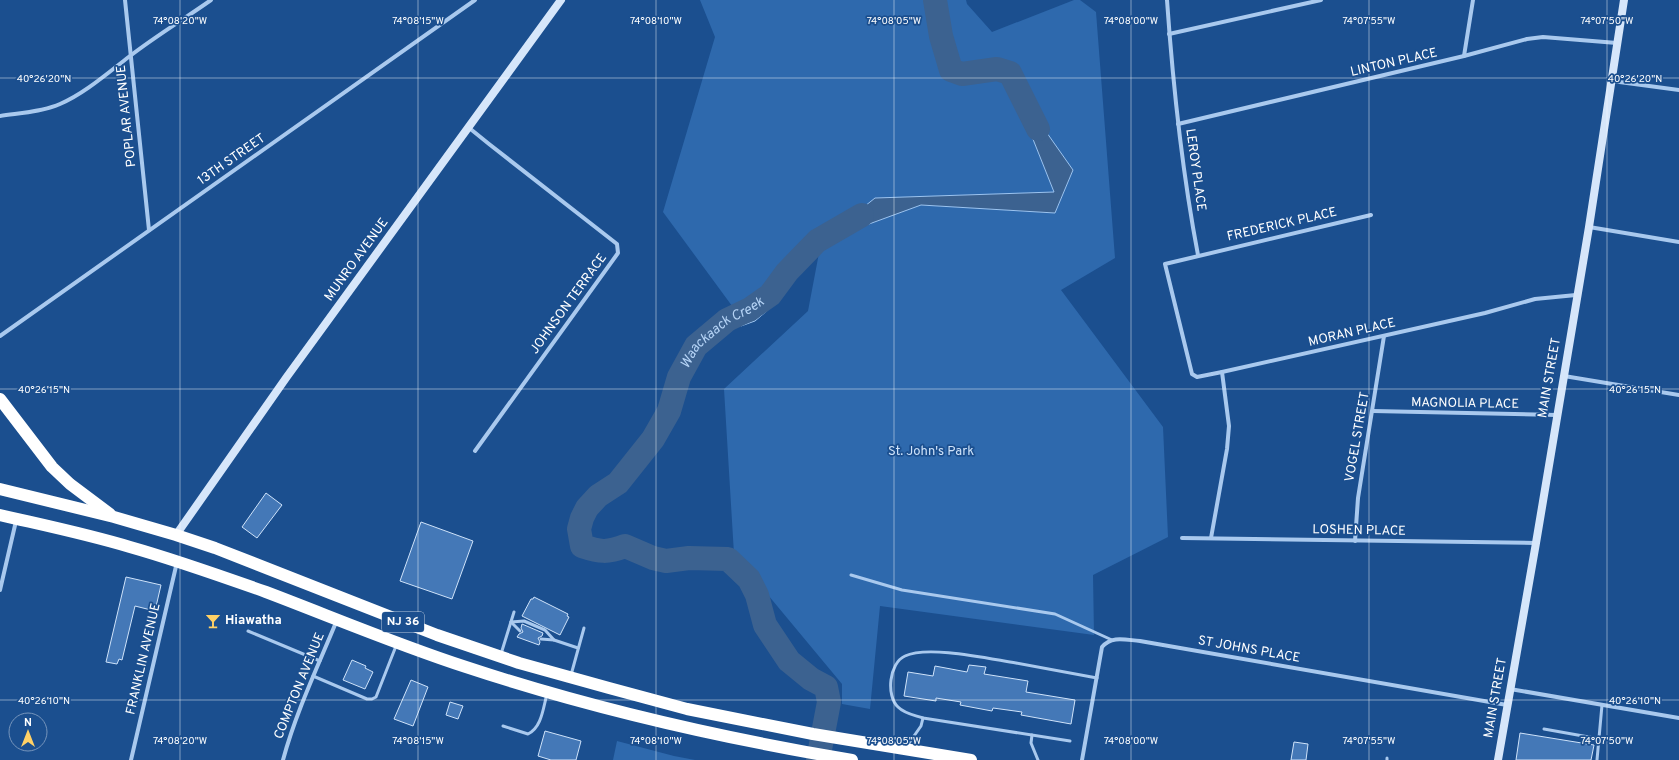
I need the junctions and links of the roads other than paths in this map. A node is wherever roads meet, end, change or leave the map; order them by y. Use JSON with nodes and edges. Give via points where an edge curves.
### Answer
{"nodes":[{"id":1,"x":125,"y":0,"type":"edge"},
{"id":2,"x":211,"y":0,"type":"edge"},
{"id":3,"x":475,"y":0,"type":"edge"},
{"id":4,"x":561,"y":0,"type":"edge"},
{"id":5,"x":1167,"y":0,"type":"edge"},
{"id":6,"x":1321,"y":0,"type":"edge"},
{"id":7,"x":1474,"y":0,"type":"edge"},
{"id":8,"x":1624,"y":0,"type":"edge"},
{"id":9,"x":1169,"y":34,"type":"junction"},
{"id":10,"x":1617,"y":43,"type":"junction"},
{"id":11,"x":131,"y":56,"type":"junction"},
{"id":12,"x":1464,"y":56,"type":"junction"},
{"id":13,"x":1612,"y":81,"type":"junction"},
{"id":14,"x":1679,"y":90,"type":"edge"},
{"id":15,"x":0,"y":116,"type":"edge"},
{"id":16,"x":1178,"y":124,"type":"junction"},
{"id":17,"x":468,"y":126,"type":"junction"},
{"id":18,"x":1371,"y":215,"type":"dead end"},
{"id":19,"x":1588,"y":227,"type":"junction"},
{"id":20,"x":149,"y":230,"type":"junction"},
{"id":21,"x":1679,"y":242,"type":"edge"},
{"id":22,"x":1198,"y":255,"type":"junction"},
{"id":23,"x":1576,"y":295,"type":"junction"},
{"id":24,"x":0,"y":336,"type":"edge"},
{"id":25,"x":1384,"y":336,"type":"junction"},
{"id":26,"x":1222,"y":372,"type":"junction"},
{"id":27,"x":1564,"y":376,"type":"junction"},
{"id":28,"x":1679,"y":395,"type":"edge"},
{"id":29,"x":0,"y":399,"type":"edge"},
{"id":30,"x":1373,"y":411,"type":"junction"},
{"id":31,"x":1556,"y":415,"type":"junction"},
{"id":32,"x":475,"y":451,"type":"dead end"},
{"id":33,"x":0,"y":490,"type":"edge"},
{"id":34,"x":0,"y":515,"type":"edge"},
{"id":35,"x":114,"y":517,"type":"junction"},
{"id":36,"x":16,"y":518,"type":"junction"},
{"id":37,"x":176,"y":535,"type":"junction"},
{"id":38,"x":1182,"y":538,"type":"dead end"},
{"id":39,"x":1211,"y":538,"type":"junction"},
{"id":40,"x":1355,"y":541,"type":"junction"},
{"id":41,"x":1536,"y":543,"type":"junction"},
{"id":42,"x":177,"y":562,"type":"junction"},
{"id":43,"x":851,"y":575,"type":"dead end"},
{"id":44,"x":0,"y":590,"type":"edge"},
{"id":45,"x":514,"y":612,"type":"dead end"},
{"id":46,"x":337,"y":620,"type":"junction"},
{"id":47,"x":511,"y":622,"type":"junction"},
{"id":48,"x":584,"y":628,"type":"dead end"},
{"id":49,"x":248,"y":631,"type":"dead end"},
{"id":50,"x":520,"y":631,"type":"dead end"},
{"id":51,"x":541,"y":639,"type":"dead end"},
{"id":52,"x":554,"y":640,"type":"junction"},
{"id":53,"x":1112,"y":640,"type":"junction"},
{"id":54,"x":398,"y":643,"type":"junction"},
{"id":55,"x":578,"y":648,"type":"junction"},
{"id":56,"x":500,"y":656,"type":"junction"},
{"id":57,"x":320,"y":661,"type":"junction"},
{"id":58,"x":313,"y":676,"type":"junction"},
{"id":59,"x":571,"y":677,"type":"junction"},
{"id":60,"x":1097,"y":678,"type":"junction"},
{"id":61,"x":1510,"y":689,"type":"junction"},
{"id":62,"x":548,"y":693,"type":"junction"},
{"id":63,"x":1507,"y":705,"type":"junction"},
{"id":64,"x":1602,"y":705,"type":"junction"},
{"id":65,"x":923,"y":718,"type":"junction"},
{"id":66,"x":1679,"y":718,"type":"edge"},
{"id":67,"x":503,"y":726,"type":"dead end"},
{"id":68,"x":1544,"y":729,"type":"dead end"},
{"id":69,"x":1032,"y":735,"type":"junction"},
{"id":70,"x":1600,"y":739,"type":"junction"},
{"id":71,"x":1070,"y":741,"type":"dead end"},
{"id":72,"x":904,"y":749,"type":"junction"},
{"id":73,"x":131,"y":760,"type":"edge"},
{"id":74,"x":284,"y":760,"type":"edge"},
{"id":75,"x":852,"y":760,"type":"edge"},
{"id":76,"x":971,"y":760,"type":"edge"},
{"id":77,"x":1038,"y":760,"type":"edge"},
{"id":78,"x":1082,"y":760,"type":"edge"},
{"id":79,"x":1498,"y":760,"type":"edge"},
{"id":80,"x":1597,"y":760,"type":"edge"}],
"edges":[{"from":1,"to":11,"type":"street","name":"POPLAR AVENUE"},
{"from":2,"to":11,"type":"street"},
{"from":3,"to":20,"type":"street","name":"13TH STREET"},
{"from":4,"to":17,"type":"street","name":"MUNRO AVENUE"},
{"from":5,"to":9,"type":"street","name":"LEROY PLACE"},
{"from":6,"to":9,"type":"street"},
{"from":7,"to":12,"type":"street"},
{"from":8,"to":10,"type":"street","name":"MAIN STREET"},
{"from":9,"to":16,"type":"street","name":"LEROY PLACE"},
{"from":10,"to":12,"type":"street","name":"LINTON PLACE","via":[[1543,37]]},
{"from":10,"to":13,"type":"street","name":"MAIN STREET"},
{"from":11,"to":15,"type":"street","via":[[59,104]]},
{"from":11,"to":20,"type":"street","name":"POPLAR AVENUE"},
{"from":12,"to":16,"type":"street","name":"LINTON PLACE"},
{"from":13,"to":14,"type":"street"},
{"from":13,"to":19,"type":"street","name":"MAIN STREET"},
{"from":16,"to":22,"type":"street","name":"LEROY PLACE"},
{"from":17,"to":32,"type":"street","name":"JOHNSON TERRACE","via":[[617,244],[618,253]]},
{"from":17,"to":37,"type":"street","name":"MUNRO AVENUE"},
{"from":18,"to":22,"type":"street","name":"FREDERICK PLACE"},
{"from":19,"to":21,"type":"street"},
{"from":19,"to":23,"type":"street","name":"MAIN STREET"},
{"from":20,"to":24,"type":"street","name":"13TH STREET"},
{"from":22,"to":26,"type":"street","name":"MORAN PLACE","via":[[1164,264],[1192,374],[1197,376]]},
{"from":23,"to":25,"type":"street","name":"MORAN PLACE","via":[[1535,299]]},
{"from":23,"to":27,"type":"street","name":"MAIN STREET"},
{"from":25,"to":26,"type":"street","name":"MORAN PLACE"},
{"from":25,"to":30,"type":"street","name":"VOGEL STREET"},
{"from":26,"to":39,"type":"street","via":[[1229,426]]},
{"from":27,"to":28,"type":"street"},
{"from":27,"to":31,"type":"street","name":"MAIN STREET"},
{"from":29,"to":35,"type":"highway","via":[[52,468]]},
{"from":30,"to":31,"type":"street","name":"MAGNOLIA PLACE"},
{"from":30,"to":40,"type":"street","name":"VOGEL STREET","via":[[1358,498]]},
{"from":31,"to":41,"type":"street","name":"MAIN STREET"},
{"from":33,"to":35,"type":"highway","number":"NJ 36"},
{"from":34,"to":36,"type":"highway","number":"NJ 36"},
{"from":35,"to":37,"type":"highway","number":"NJ 36"},
{"from":36,"to":42,"type":"highway","number":"NJ 36","via":[[128,546]]},
{"from":36,"to":44,"type":"street"},
{"from":37,"to":56,"type":"highway","number":"NJ 36","via":[[437,635]]},
{"from":38,"to":39,"type":"street","name":"LOSHEN PLACE"},
{"from":39,"to":40,"type":"street","name":"LOSHEN PLACE"},
{"from":40,"to":41,"type":"street","name":"LOSHEN PLACE"},
{"from":41,"to":61,"type":"street","name":"MAIN STREET"},
{"from":42,"to":46,"type":"highway","number":"NJ 36"},
{"from":42,"to":73,"type":"street","name":"FRANKLIN AVENUE"},
{"from":43,"to":53,"type":"lane","via":[[902,590],[1055,614]]},
{"from":45,"to":47,"type":"lane"},
{"from":46,"to":54,"type":"highway","number":"NJ 36"},
{"from":46,"to":57,"type":"street","name":"COMPTON AVENUE"},
{"from":47,"to":50,"type":"lane"},
{"from":47,"to":52,"type":"lane","via":[[524,621],[544,630]]},
{"from":47,"to":56,"type":"lane"},
{"from":48,"to":55,"type":"lane"},
{"from":49,"to":57,"type":"lane"},
{"from":51,"to":52,"type":"lane"},
{"from":52,"to":55,"type":"lane"},
{"from":53,"to":60,"type":"street","via":[[1102,647]]},
{"from":53,"to":63,"type":"street","name":"ST JOHNS PLACE","via":[[1140,641]]},
{"from":54,"to":58,"type":"lane","via":[[376,697],[372,699]]},
{"from":54,"to":62,"type":"highway","number":"NJ 36"},
{"from":55,"to":59,"type":"lane"},
{"from":56,"to":59,"type":"highway","number":"NJ 36"},
{"from":57,"to":58,"type":"street","name":"COMPTON AVENUE"},
{"from":58,"to":74,"type":"street","name":"COMPTON AVENUE","via":[[290,734]]},
{"from":59,"to":72,"type":"highway","number":"NJ 36","via":[[687,709]]},
{"from":60,"to":65,"type":"lane","via":[[964,654],[918,652],[903,656],[895,667],[890,689],[897,706],[906,713]]},
{"from":60,"to":78,"type":"street"},
{"from":61,"to":63,"type":"street","name":"MAIN STREET"},
{"from":61,"to":64,"type":"street"},
{"from":62,"to":67,"type":"lane","via":[[533,732],[528,734]]},
{"from":62,"to":75,"type":"highway","number":"NJ 36","via":[[704,733]]},
{"from":63,"to":79,"type":"street","name":"MAIN STREET"},
{"from":64,"to":66,"type":"street"},
{"from":64,"to":70,"type":"lane"},
{"from":65,"to":69,"type":"lane"},
{"from":65,"to":72,"type":"lane","via":[[921,726]]},
{"from":68,"to":70,"type":"lane"},
{"from":69,"to":71,"type":"lane"},
{"from":69,"to":77,"type":"lane","via":[[1030,743]]},
{"from":70,"to":80,"type":"lane"},
{"from":72,"to":76,"type":"highway","number":"NJ 36"}]}
